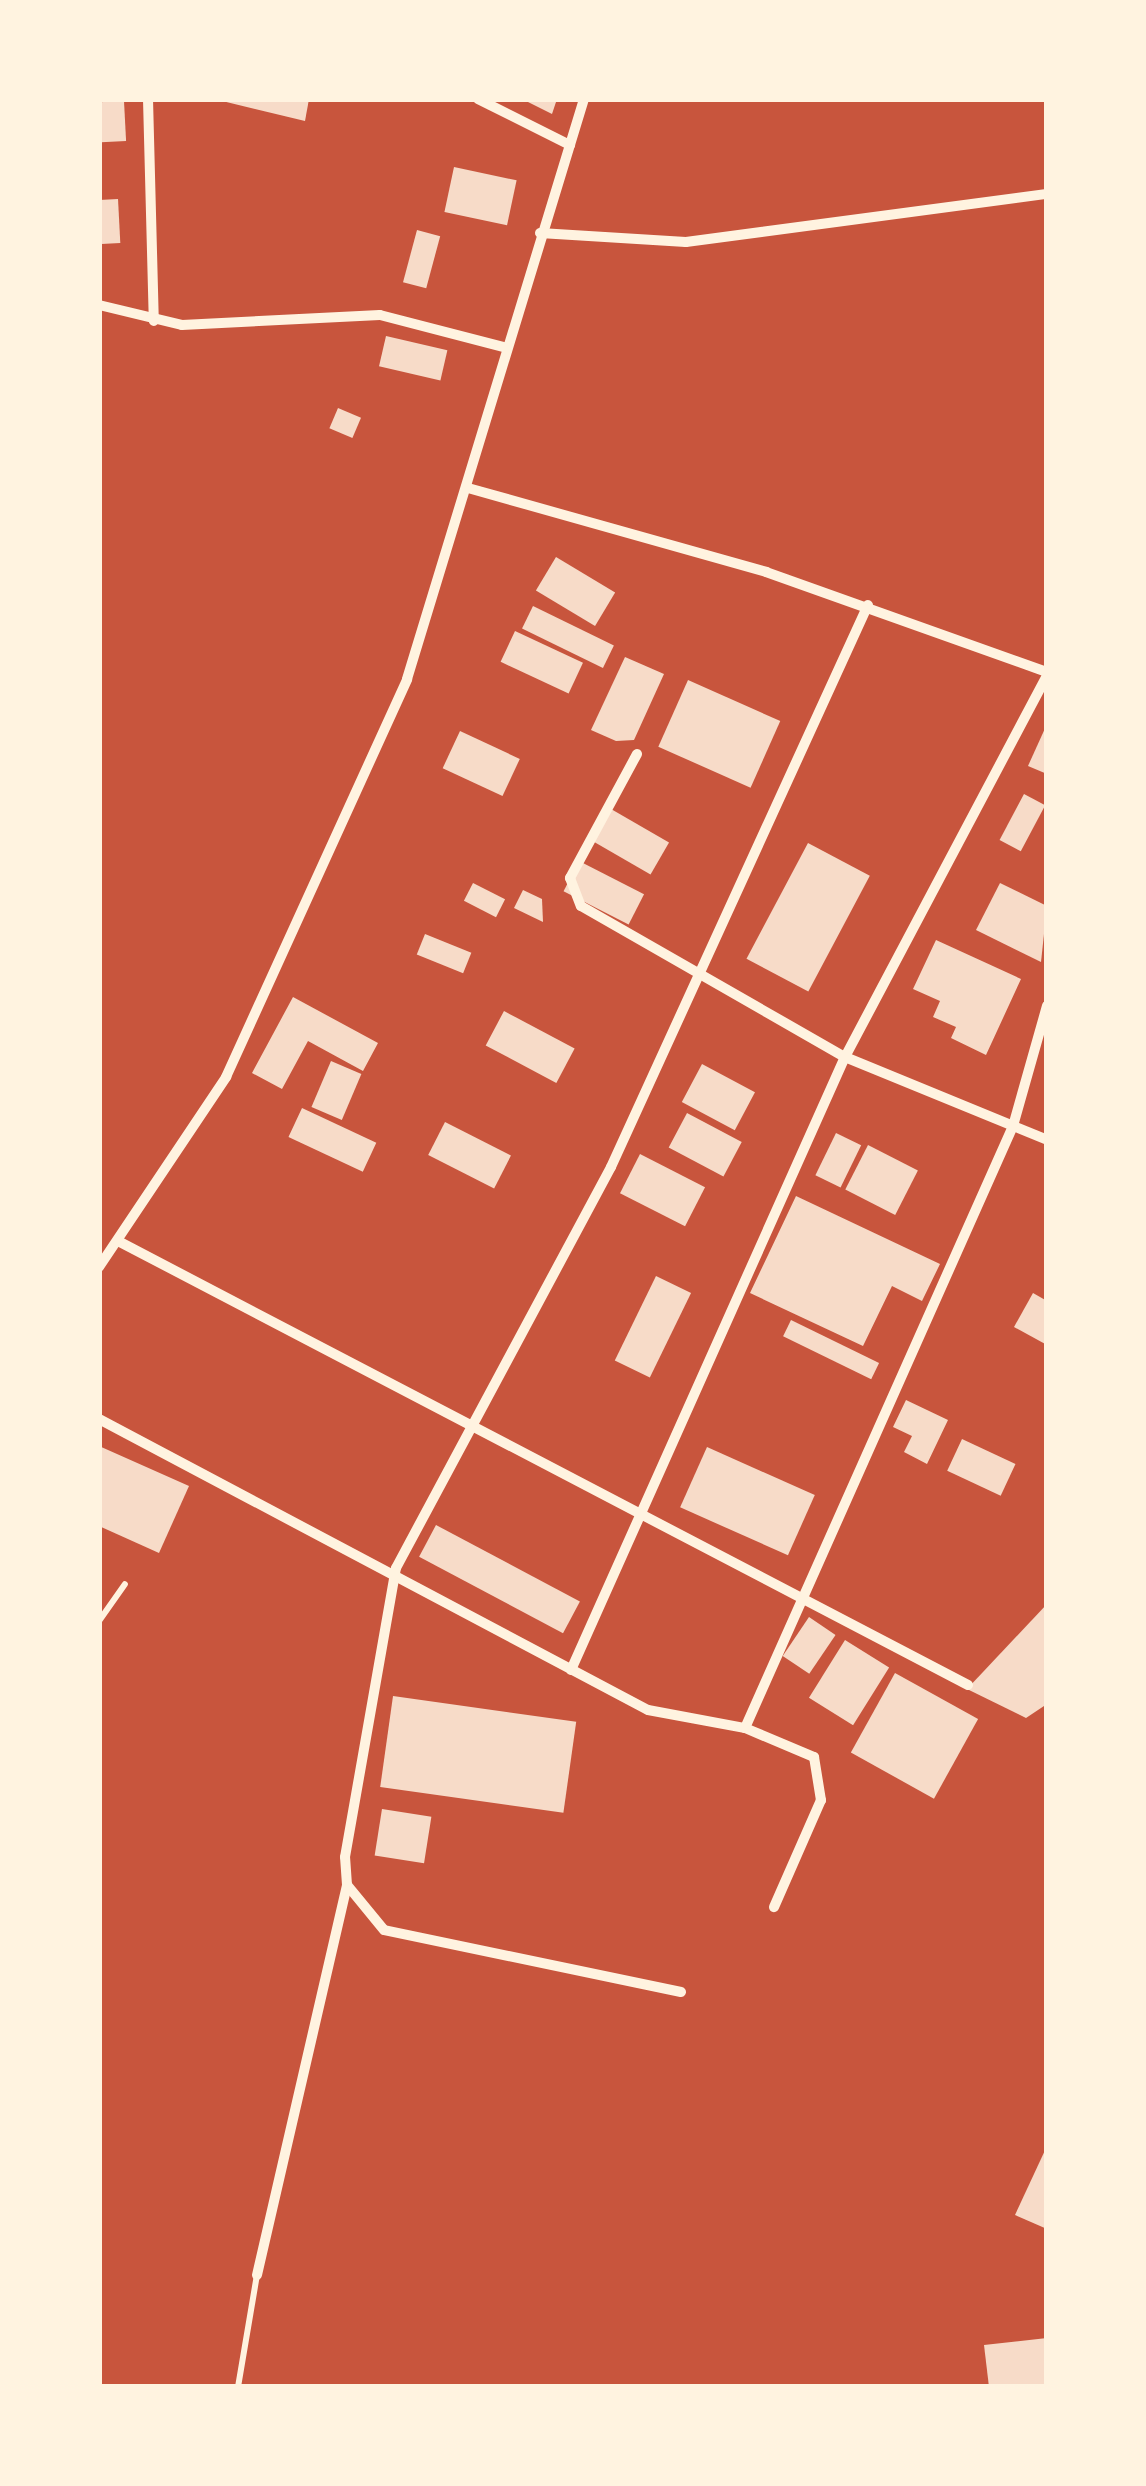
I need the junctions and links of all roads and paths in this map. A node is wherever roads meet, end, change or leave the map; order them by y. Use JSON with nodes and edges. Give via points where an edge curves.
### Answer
{"nodes":[{"id":1,"x":148,"y":99,"type":"edge"},
{"id":2,"x":478,"y":99,"type":"edge"},
{"id":3,"x":584,"y":99,"type":"edge"},
{"id":4,"x":570,"y":145,"type":"junction"},
{"id":5,"x":1047,"y":194,"type":"edge"},
{"id":6,"x":540,"y":233,"type":"junction"},
{"id":7,"x":99,"y":305,"type":"edge"},
{"id":8,"x":154,"y":321,"type":"junction"},
{"id":9,"x":504,"y":347,"type":"junction"},
{"id":10,"x":467,"y":488,"type":"junction"},
{"id":11,"x":868,"y":605,"type":"junction"},
{"id":12,"x":1047,"y":674,"type":"edge"},
{"id":13,"x":637,"y":754,"type":"dead end"},
{"id":14,"x":697,"y":976,"type":"junction"},
{"id":15,"x":1047,"y":1006,"type":"edge"},
{"id":16,"x":845,"y":1057,"type":"junction"},
{"id":17,"x":1013,"y":1126,"type":"junction"},
{"id":18,"x":1047,"y":1140,"type":"edge"},
{"id":19,"x":118,"y":1241,"type":"junction"},
{"id":20,"x":99,"y":1267,"type":"edge"},
{"id":21,"x":99,"y":1419,"type":"edge"},
{"id":22,"x":471,"y":1429,"type":"junction"},
{"id":23,"x":641,"y":1513,"type":"junction"},
{"id":24,"x":396,"y":1568,"type":"junction"},
{"id":25,"x":125,"y":1584,"type":"dead end"},
{"id":26,"x":801,"y":1593,"type":"junction"},
{"id":27,"x":99,"y":1621,"type":"edge"},
{"id":28,"x":571,"y":1670,"type":"junction"},
{"id":29,"x":968,"y":1684,"type":"dead end"},
{"id":30,"x":745,"y":1728,"type":"junction"},
{"id":31,"x":347,"y":1885,"type":"junction"},
{"id":32,"x":774,"y":1907,"type":"dead end"},
{"id":33,"x":681,"y":1992,"type":"dead end"},
{"id":34,"x":257,"y":2275,"type":"joint"},
{"id":35,"x":238,"y":2387,"type":"edge"}],
"edges":[{"from":1,"to":8,"type":"street"},
{"from":2,"to":4,"type":"street"},
{"from":3,"to":4,"type":"street"},
{"from":4,"to":6,"type":"street"},
{"from":5,"to":6,"type":"street","via":[[686,242]]},
{"from":6,"to":9,"type":"street"},
{"from":7,"to":8,"type":"street"},
{"from":8,"to":9,"type":"street","via":[[380,315]]},
{"from":9,"to":10,"type":"street"},
{"from":10,"to":11,"type":"street"},
{"from":10,"to":19,"type":"street","via":[[434,612],[296,938],[226,1077]]},
{"from":11,"to":12,"type":"street"},
{"from":11,"to":14,"type":"street"},
{"from":12,"to":16,"type":"street"},
{"from":13,"to":14,"type":"street","via":[[568,893]]},
{"from":14,"to":16,"type":"street"},
{"from":14,"to":22,"type":"street","via":[[611,1167]]},
{"from":15,"to":17,"type":"street"},
{"from":16,"to":17,"type":"street"},
{"from":16,"to":23,"type":"street"},
{"from":17,"to":18,"type":"street"},
{"from":17,"to":26,"type":"street"},
{"from":19,"to":20,"type":"street"},
{"from":19,"to":22,"type":"street"},
{"from":21,"to":24,"type":"street"},
{"from":22,"to":23,"type":"street"},
{"from":22,"to":24,"type":"street"},
{"from":23,"to":26,"type":"street"},
{"from":23,"to":28,"type":"street"},
{"from":24,"to":28,"type":"street"},
{"from":24,"to":31,"type":"street"},
{"from":25,"to":27,"type":"lane"},
{"from":26,"to":29,"type":"street"},
{"from":26,"to":30,"type":"street"},
{"from":28,"to":30,"type":"street","via":[[648,1710]]},
{"from":30,"to":32,"type":"street","via":[[814,1757],[825,1780]]},
{"from":31,"to":33,"type":"street","via":[[384,1930]]},
{"from":31,"to":34,"type":"street"},
{"from":34,"to":35,"type":"lane"}]}
